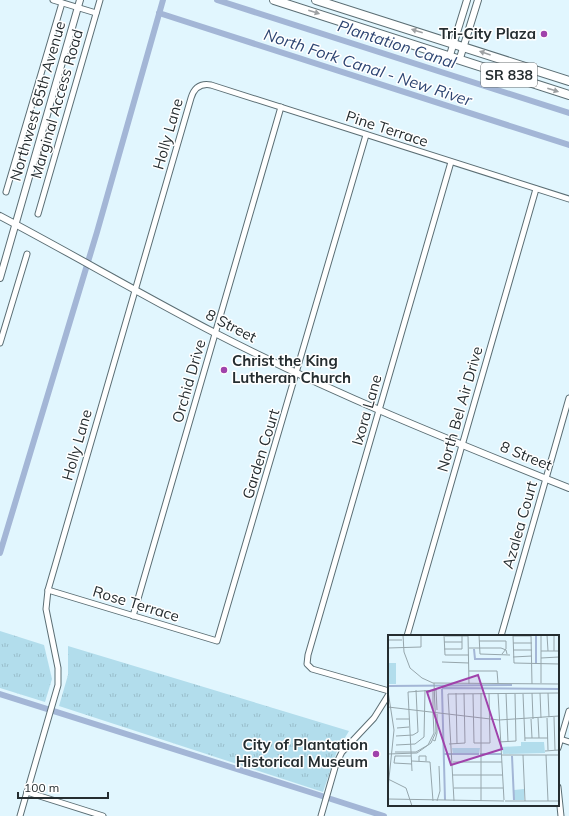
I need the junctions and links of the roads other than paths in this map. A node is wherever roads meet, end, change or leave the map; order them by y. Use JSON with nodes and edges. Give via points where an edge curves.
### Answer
{"nodes":[{"id":1,"x":53,"y":0,"type":"edge"},
{"id":2,"x":80,"y":0,"type":"edge"},
{"id":3,"x":100,"y":0,"type":"edge"},
{"id":4,"x":274,"y":0,"type":"edge"},
{"id":5,"x":316,"y":0,"type":"edge"},
{"id":6,"x":467,"y":0,"type":"edge"},
{"id":7,"x":478,"y":0,"type":"edge"},
{"id":8,"x":62,"y":3,"type":"junction"},
{"id":9,"x":78,"y":8,"type":"junction"},
{"id":10,"x":96,"y":13,"type":"junction"},
{"id":11,"x":454,"y":43,"type":"junction"},
{"id":12,"x":464,"y":46,"type":"junction"},
{"id":13,"x":450,"y":55,"type":"junction"},
{"id":14,"x":460,"y":58,"type":"junction"},
{"id":15,"x":569,"y":80,"type":"edge"},
{"id":16,"x":199,"y":86,"type":"joint"},
{"id":17,"x":569,"y":95,"type":"edge"},
{"id":18,"x":281,"y":107,"type":"junction"},
{"id":19,"x":366,"y":135,"type":"junction"},
{"id":20,"x":451,"y":162,"type":"junction"},
{"id":21,"x":536,"y":189,"type":"junction"},
{"id":22,"x":6,"y":192,"type":"dead end"},
{"id":23,"x":569,"y":199,"type":"edge"},
{"id":24,"x":38,"y":214,"type":"dead end"},
{"id":25,"x":0,"y":216,"type":"edge"},
{"id":26,"x":16,"y":224,"type":"junction"},
{"id":27,"x":27,"y":254,"type":"dead end"},
{"id":28,"x":0,"y":278,"type":"edge"},
{"id":29,"x":135,"y":289,"type":"junction"},
{"id":30,"x":215,"y":333,"type":"junction"},
{"id":31,"x":0,"y":343,"type":"edge"},
{"id":32,"x":297,"y":373,"type":"junction"},
{"id":33,"x":569,"y":398,"type":"edge"},
{"id":34,"x":380,"y":410,"type":"junction"},
{"id":35,"x":463,"y":445,"type":"junction"},
{"id":36,"x":546,"y":478,"type":"junction"},
{"id":37,"x":569,"y":488,"type":"edge"},
{"id":38,"x":48,"y":590,"type":"junction"},
{"id":39,"x":133,"y":616,"type":"junction"},
{"id":40,"x":407,"y":635,"type":"edge"},
{"id":41,"x":501,"y":635,"type":"edge"},
{"id":42,"x":217,"y":641,"type":"joint"},
{"id":43,"x":388,"y":691,"type":"edge"},
{"id":44,"x":388,"y":696,"type":"edge"},
{"id":45,"x":569,"y":711,"type":"edge"},
{"id":46,"x":560,"y":739,"type":"junction"},
{"id":47,"x":569,"y":742,"type":"edge"},
{"id":48,"x":559,"y":744,"type":"edge"},
{"id":49,"x":27,"y":792,"type":"junction"},
{"id":50,"x":559,"y":797,"type":"edge"},
{"id":51,"x":20,"y":816,"type":"edge"},
{"id":52,"x":103,"y":816,"type":"edge"},
{"id":53,"x":321,"y":816,"type":"edge"},
{"id":54,"x":561,"y":816,"type":"edge"}],
"edges":[{"from":1,"to":8,"type":"street"},
{"from":2,"to":9,"type":"street","name":"Northwest 65th Avenue"},
{"from":3,"to":10,"type":"street","name":"Marginal Access Road"},
{"from":4,"to":13,"type":"highway","number":"SR 838","one_way":true},
{"from":11,"to":5,"type":"highway","number":"SR 838","one_way":true},
{"from":6,"to":11,"type":"street"},
{"from":7,"to":12,"type":"street"},
{"from":8,"to":9,"type":"street"},
{"from":8,"to":22,"type":"street","name":"Marginal Access Road"},
{"from":9,"to":10,"type":"street"},
{"from":9,"to":26,"type":"street","name":"Northwest 65th Avenue"},
{"from":10,"to":24,"type":"street","name":"Marginal Access Road"},
{"from":11,"to":12,"type":"highway","number":"SR 838"},
{"from":11,"to":13,"type":"street"},
{"from":12,"to":14,"type":"street"},
{"from":15,"to":12,"type":"highway","number":"SR 838","one_way":true},
{"from":13,"to":14,"type":"highway","number":"SR 838"},
{"from":14,"to":17,"type":"highway","number":"SR 838","one_way":true},
{"from":16,"to":18,"type":"street","name":"Pine Terrace","via":[[211,85]]},
{"from":16,"to":29,"type":"street","name":"Holly Lane","via":[[193,91]]},
{"from":18,"to":19,"type":"street","name":"Pine Terrace"},
{"from":18,"to":30,"type":"street","name":"Orchid Drive"},
{"from":19,"to":20,"type":"street","name":"Pine Terrace"},
{"from":19,"to":32,"type":"street","name":"Garden Court"},
{"from":20,"to":21,"type":"street","name":"Pine Terrace"},
{"from":20,"to":34,"type":"street","name":"Ixora Lane"},
{"from":21,"to":23,"type":"street","name":"Pine Terrace"},
{"from":21,"to":35,"type":"street","name":"North Bel Air Drive"},
{"from":25,"to":26,"type":"street","name":"8 Street"},
{"from":26,"to":28,"type":"street","name":"Northwest 65th Avenue"},
{"from":26,"to":29,"type":"street","name":"8 Street"},
{"from":27,"to":31,"type":"street"},
{"from":29,"to":30,"type":"street","name":"8 Street"},
{"from":29,"to":38,"type":"street","name":"Holly Lane"},
{"from":30,"to":32,"type":"street","name":"8 Street"},
{"from":30,"to":39,"type":"street","name":"Orchid Drive"},
{"from":32,"to":34,"type":"street","name":"8 Street"},
{"from":32,"to":42,"type":"street","name":"Garden Court"},
{"from":33,"to":36,"type":"street","name":"Azalea Court"},
{"from":34,"to":35,"type":"street","name":"8 Street"},
{"from":34,"to":43,"type":"street","name":"Ixora Lane","via":[[307,664],[312,669]]},
{"from":35,"to":36,"type":"street","name":"8 Street"},
{"from":35,"to":40,"type":"street","name":"North Bel Air Drive"},
{"from":36,"to":37,"type":"street","name":"8 Street"},
{"from":36,"to":41,"type":"street","name":"Azalea Court"},
{"from":38,"to":39,"type":"street","name":"Rose Terrace"},
{"from":38,"to":49,"type":"street","name":"Holly Lane","via":[[47,620],[58,668],[58,685]]},
{"from":39,"to":42,"type":"street","name":"Rose Terrace"},
{"from":44,"to":53,"type":"street","via":[[374,718],[342,752]]},
{"from":45,"to":46,"type":"street"},
{"from":46,"to":47,"type":"street"},
{"from":46,"to":48,"type":"street"},
{"from":49,"to":51,"type":"street","name":"Holly Lane"},
{"from":49,"to":52,"type":"street"},
{"from":50,"to":54,"type":"street"}]}
